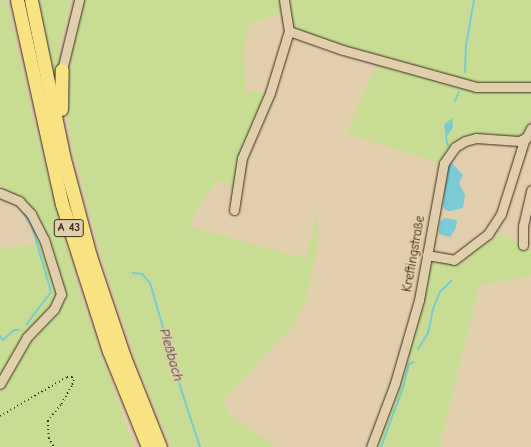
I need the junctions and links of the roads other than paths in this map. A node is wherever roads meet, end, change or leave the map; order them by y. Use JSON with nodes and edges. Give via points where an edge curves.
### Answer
{"nodes":[{"id":1,"x":17,"y":0,"type":"edge"},
{"id":2,"x":31,"y":0,"type":"edge"},
{"id":3,"x":80,"y":0,"type":"edge"},
{"id":4,"x":284,"y":0,"type":"edge"},
{"id":5,"x":290,"y":31,"type":"junction"},
{"id":6,"x":62,"y":70,"type":"joint"},
{"id":7,"x":531,"y":87,"type":"edge"},
{"id":8,"x":531,"y":128,"type":"edge"},
{"id":9,"x":525,"y":138,"type":"junction"},
{"id":10,"x":64,"y":159,"type":"junction"},
{"id":11,"x":531,"y":190,"type":"edge"},
{"id":12,"x":0,"y":193,"type":"edge"},
{"id":13,"x":234,"y":210,"type":"dead end"},
{"id":14,"x":523,"y":245,"type":"dead end"},
{"id":15,"x":427,"y":255,"type":"junction"},
{"id":16,"x":0,"y":384,"type":"edge"},
{"id":17,"x":148,"y":447,"type":"edge"},
{"id":18,"x":160,"y":447,"type":"edge"},
{"id":19,"x":371,"y":447,"type":"edge"}],
"edges":[{"from":1,"to":17,"type":"highway","number":"A 43","via":[[62,204],[109,351]]},
{"from":2,"to":10,"type":"highway","number":"A 43"},
{"from":3,"to":6,"type":"street"},
{"from":4,"to":5,"type":"street"},
{"from":5,"to":7,"type":"street","via":[[350,52],[476,87]]},
{"from":5,"to":13,"type":"street","via":[[270,93],[242,158]]},
{"from":6,"to":10,"type":"highway","via":[[59,96]]},
{"from":8,"to":9,"type":"street"},
{"from":9,"to":15,"type":"street","via":[[501,214],[488,234],[454,260],[443,260]]},
{"from":9,"to":15,"type":"street","name":"Kreftingstraße","via":[[519,141],[476,138],[465,141],[450,153],[444,163]]},
{"from":10,"to":18,"type":"highway","number":"A 43","via":[[107,308]]},
{"from":11,"to":14,"type":"street","via":[[523,226]]},
{"from":12,"to":16,"type":"street","via":[[19,201],[31,214],[44,240],[61,294],[54,309],[27,337]]},
{"from":15,"to":19,"type":"street","name":"Kreftingstraße","via":[[419,300],[395,383]]}]}
